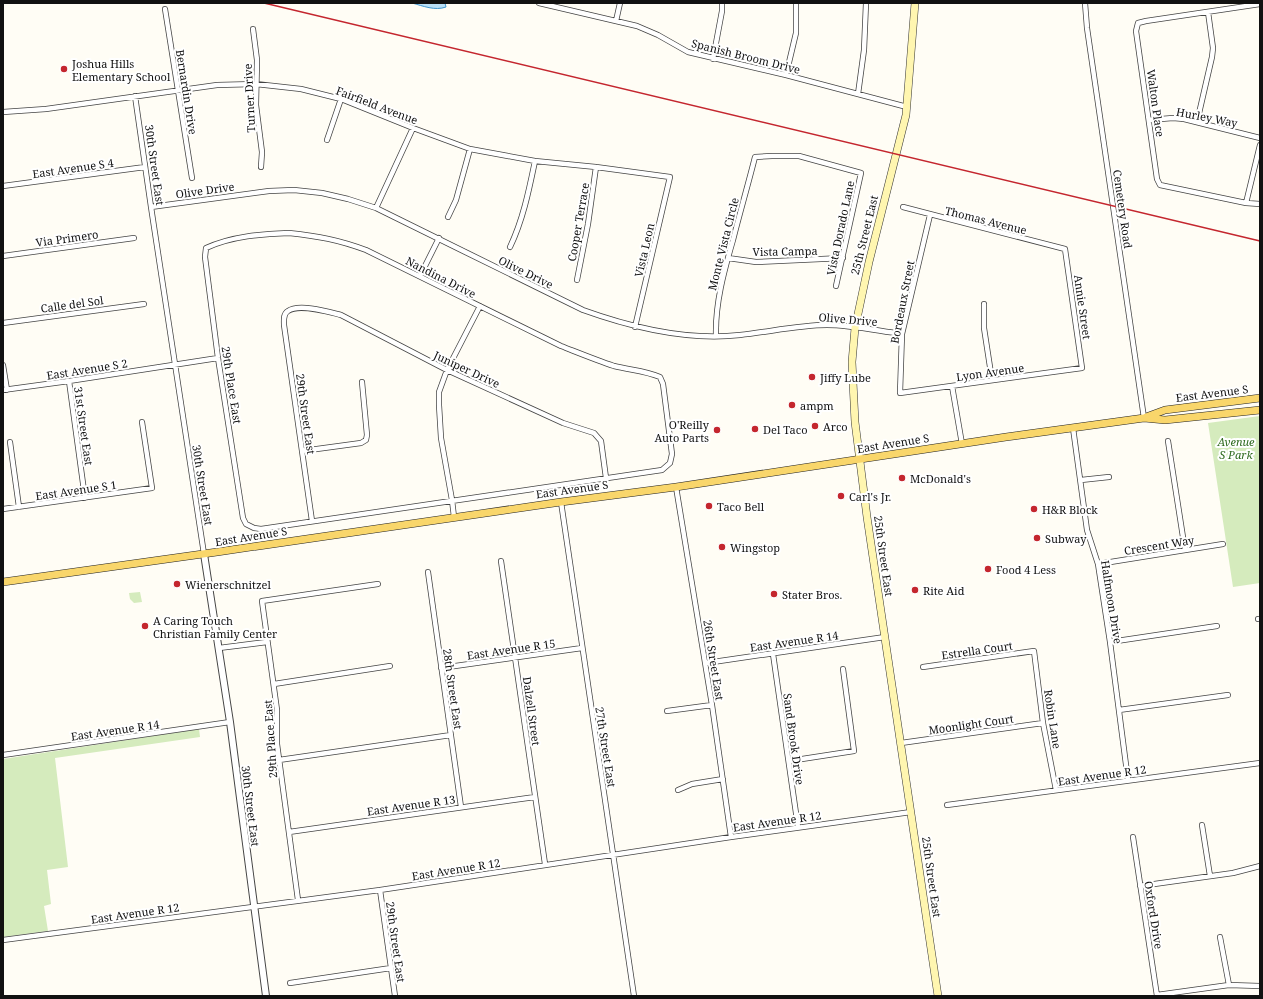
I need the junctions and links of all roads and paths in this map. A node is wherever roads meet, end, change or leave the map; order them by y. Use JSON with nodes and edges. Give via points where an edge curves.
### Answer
{"nodes":[{"id":1,"x":539,"y":3,"type":"edge"},
{"id":2,"x":620,"y":3,"type":"edge"},
{"id":3,"x":722,"y":3,"type":"edge"},
{"id":4,"x":796,"y":3,"type":"edge"},
{"id":5,"x":866,"y":3,"type":"edge"},
{"id":6,"x":915,"y":3,"type":"edge"},
{"id":7,"x":1085,"y":3,"type":"edge"},
{"id":8,"x":548,"y":4,"type":"edge"},
{"id":9,"x":1260,"y":4,"type":"edge"},
{"id":10,"x":165,"y":9,"type":"dead end"},
{"id":11,"x":1208,"y":12,"type":"junction"},
{"id":12,"x":616,"y":20,"type":"junction"},
{"id":13,"x":252,"y":29,"type":"dead end"},
{"id":14,"x":713,"y":59,"type":"junction"},
{"id":15,"x":786,"y":75,"type":"junction"},
{"id":16,"x":256,"y":84,"type":"junction"},
{"id":17,"x":178,"y":89,"type":"junction"},
{"id":18,"x":858,"y":94,"type":"junction"},
{"id":19,"x":135,"y":96,"type":"junction"},
{"id":20,"x":341,"y":99,"type":"junction"},
{"id":21,"x":907,"y":107,"type":"junction"},
{"id":22,"x":3,"y":112,"type":"edge"},
{"id":23,"x":1149,"y":120,"type":"junction"},
{"id":24,"x":1197,"y":122,"type":"junction"},
{"id":25,"x":413,"y":128,"type":"junction"},
{"id":26,"x":1260,"y":138,"type":"edge"},
{"id":27,"x":327,"y":140,"type":"dead end"},
{"id":28,"x":1260,"y":145,"type":"edge"},
{"id":29,"x":470,"y":149,"type":"junction"},
{"id":30,"x":755,"y":157,"type":"joint"},
{"id":31,"x":534,"y":161,"type":"junction"},
{"id":32,"x":145,"y":167,"type":"junction"},
{"id":33,"x":261,"y":167,"type":"dead end"},
{"id":34,"x":596,"y":167,"type":"junction"},
{"id":35,"x":670,"y":177,"type":"joint"},
{"id":36,"x":192,"y":178,"type":"dead end"},
{"id":37,"x":3,"y":186,"type":"edge"},
{"id":38,"x":1246,"y":203,"type":"junction"},
{"id":39,"x":1260,"y":204,"type":"edge"},
{"id":40,"x":151,"y":207,"type":"junction"},
{"id":41,"x":903,"y":207,"type":"dead end"},
{"id":42,"x":376,"y":208,"type":"junction"},
{"id":43,"x":930,"y":215,"type":"junction"},
{"id":44,"x":448,"y":217,"type":"dead end"},
{"id":45,"x":134,"y":238,"type":"dead end"},
{"id":46,"x":439,"y":238,"type":"junction"},
{"id":47,"x":510,"y":247,"type":"dead end"},
{"id":48,"x":206,"y":248,"type":"joint"},
{"id":49,"x":1065,"y":249,"type":"joint"},
{"id":50,"x":3,"y":256,"type":"edge"},
{"id":51,"x":728,"y":258,"type":"junction"},
{"id":52,"x":843,"y":258,"type":"junction"},
{"id":53,"x":420,"y":276,"type":"junction"},
{"id":54,"x":577,"y":280,"type":"dead end"},
{"id":55,"x":836,"y":286,"type":"dead end"},
{"id":56,"x":144,"y":304,"type":"dead end"},
{"id":57,"x":984,"y":304,"type":"dead end"},
{"id":58,"x":480,"y":306,"type":"junction"},
{"id":59,"x":288,"y":311,"type":"joint"},
{"id":60,"x":3,"y":323,"type":"edge"},
{"id":61,"x":635,"y":326,"type":"junction"},
{"id":62,"x":855,"y":328,"type":"junction"},
{"id":63,"x":902,"y":334,"type":"junction"},
{"id":64,"x":716,"y":336,"type":"junction"},
{"id":65,"x":218,"y":358,"type":"junction"},
{"id":66,"x":174,"y":364,"type":"junction"},
{"id":67,"x":3,"y":365,"type":"edge"},
{"id":68,"x":1082,"y":368,"type":"joint"},
{"id":69,"x":447,"y":370,"type":"junction"},
{"id":70,"x":992,"y":380,"type":"junction"},
{"id":71,"x":69,"y":381,"type":"junction"},
{"id":72,"x":362,"y":382,"type":"dead end"},
{"id":73,"x":952,"y":386,"type":"junction"},
{"id":74,"x":5,"y":390,"type":"edge"},
{"id":75,"x":900,"y":393,"type":"joint"},
{"id":76,"x":1260,"y":398,"type":"edge"},
{"id":77,"x":1260,"y":410,"type":"edge"},
{"id":78,"x":1144,"y":418,"type":"junction"},
{"id":79,"x":142,"y":422,"type":"dead end"},
{"id":80,"x":1073,"y":428,"type":"junction"},
{"id":81,"x":1168,"y":441,"type":"dead end"},
{"id":82,"x":10,"y":442,"type":"dead end"},
{"id":83,"x":962,"y":444,"type":"junction"},
{"id":84,"x":302,"y":451,"type":"junction"},
{"id":85,"x":861,"y":459,"type":"junction"},
{"id":86,"x":670,"y":463,"type":"joint"},
{"id":87,"x":1109,"y":477,"type":"dead end"},
{"id":88,"x":606,"y":478,"type":"junction"},
{"id":89,"x":1081,"y":480,"type":"junction"},
{"id":90,"x":676,"y":487,"type":"junction"},
{"id":91,"x":85,"y":498,"type":"junction"},
{"id":92,"x":452,"y":500,"type":"junction"},
{"id":93,"x":561,"y":502,"type":"junction"},
{"id":94,"x":19,"y":507,"type":"junction"},
{"id":95,"x":3,"y":509,"type":"edge"},
{"id":96,"x":454,"y":517,"type":"junction"},
{"id":97,"x":312,"y":521,"type":"junction"},
{"id":98,"x":246,"y":524,"type":"joint"},
{"id":99,"x":1223,"y":544,"type":"dead end"},
{"id":100,"x":1185,"y":550,"type":"junction"},
{"id":101,"x":204,"y":554,"type":"junction"},
{"id":102,"x":501,"y":561,"type":"dead end"},
{"id":103,"x":1098,"y":564,"type":"junction"},
{"id":104,"x":428,"y":572,"type":"dead end"},
{"id":105,"x":3,"y":582,"type":"edge"},
{"id":106,"x":378,"y":584,"type":"dead end"},
{"id":107,"x":1217,"y":626,"type":"dead end"},
{"id":108,"x":885,"y":637,"type":"junction"},
{"id":109,"x":267,"y":642,"type":"junction"},
{"id":110,"x":1110,"y":642,"type":"junction"},
{"id":111,"x":219,"y":648,"type":"junction"},
{"id":112,"x":582,"y":648,"type":"junction"},
{"id":113,"x":1034,"y":651,"type":"joint"},
{"id":114,"x":773,"y":654,"type":"junction"},
{"id":115,"x":515,"y":658,"type":"junction"},
{"id":116,"x":706,"y":663,"type":"junction"},
{"id":117,"x":390,"y":666,"type":"dead end"},
{"id":118,"x":923,"y":667,"type":"dead end"},
{"id":119,"x":441,"y":668,"type":"junction"},
{"id":120,"x":843,"y":669,"type":"dead end"},
{"id":121,"x":274,"y":684,"type":"junction"},
{"id":122,"x":1228,"y":695,"type":"dead end"},
{"id":123,"x":712,"y":705,"type":"junction"},
{"id":124,"x":1119,"y":710,"type":"junction"},
{"id":125,"x":667,"y":711,"type":"dead end"},
{"id":126,"x":230,"y":722,"type":"junction"},
{"id":127,"x":1043,"y":723,"type":"junction"},
{"id":128,"x":451,"y":735,"type":"junction"},
{"id":129,"x":901,"y":743,"type":"junction"},
{"id":130,"x":3,"y":755,"type":"edge"},
{"id":131,"x":279,"y":760,"type":"junction"},
{"id":132,"x":789,"y":761,"type":"junction"},
{"id":133,"x":1260,"y":762,"type":"edge"},
{"id":134,"x":723,"y":779,"type":"junction"},
{"id":135,"x":1128,"y":780,"type":"junction"},
{"id":136,"x":678,"y":790,"type":"dead end"},
{"id":137,"x":1056,"y":790,"type":"junction"},
{"id":138,"x":535,"y":797,"type":"junction"},
{"id":139,"x":947,"y":805,"type":"dead end"},
{"id":140,"x":461,"y":807,"type":"junction"},
{"id":141,"x":911,"y":812,"type":"junction"},
{"id":142,"x":1202,"y":825,"type":"dead end"},
{"id":143,"x":798,"y":827,"type":"junction"},
{"id":144,"x":289,"y":832,"type":"junction"},
{"id":145,"x":731,"y":836,"type":"junction"},
{"id":146,"x":1133,"y":837,"type":"dead end"},
{"id":147,"x":613,"y":854,"type":"junction"},
{"id":148,"x":545,"y":864,"type":"junction"},
{"id":149,"x":1260,"y":866,"type":"edge"},
{"id":150,"x":1210,"y":876,"type":"junction"},
{"id":151,"x":1140,"y":886,"type":"junction"},
{"id":152,"x":380,"y":890,"type":"junction"},
{"id":153,"x":298,"y":900,"type":"junction"},
{"id":154,"x":254,"y":906,"type":"junction"},
{"id":155,"x":1220,"y":937,"type":"dead end"},
{"id":156,"x":3,"y":940,"type":"edge"},
{"id":157,"x":391,"y":968,"type":"junction"},
{"id":158,"x":290,"y":983,"type":"dead end"},
{"id":159,"x":1229,"y":985,"type":"junction"},
{"id":160,"x":1260,"y":986,"type":"edge"},
{"id":161,"x":266,"y":996,"type":"edge"},
{"id":162,"x":395,"y":996,"type":"edge"},
{"id":163,"x":634,"y":996,"type":"edge"},
{"id":164,"x":938,"y":996,"type":"edge"},
{"id":165,"x":1157,"y":996,"type":"edge"}],
"edges":[{"from":1,"to":8,"type":"street","name":"Spanish Broom Drive"},
{"from":2,"to":12,"type":"street"},
{"from":3,"to":14,"type":"street"},
{"from":4,"to":15,"type":"street","via":[[796,34]]},
{"from":5,"to":18,"type":"street","via":[[864,50]]},
{"from":6,"to":21,"type":"main road","name":"25th Street East"},
{"from":7,"to":78,"type":"street","name":"Cemetery Road"},
{"from":8,"to":12,"type":"street","name":"Spanish Broom Drive"},
{"from":9,"to":11,"type":"street"},
{"from":10,"to":17,"type":"street","name":"Bernardin Drive"},
{"from":11,"to":23,"type":"street","name":"Walton Place","via":[[1138,23],[1136,31]]},
{"from":11,"to":24,"type":"street","via":[[1213,48]]},
{"from":12,"to":14,"type":"street","name":"Spanish Broom Drive","via":[[658,35],[688,52]]},
{"from":13,"to":16,"type":"street","name":"Turner Drive","via":[[257,60]]},
{"from":14,"to":15,"type":"street","name":"Spanish Broom Drive"},
{"from":15,"to":18,"type":"street","name":"Spanish Broom Drive"},
{"from":16,"to":17,"type":"street","name":"Fairfield Avenue"},
{"from":16,"to":20,"type":"street","name":"Fairfield Avenue","via":[[301,89]]},
{"from":16,"to":33,"type":"street","name":"Turner Drive"},
{"from":17,"to":19,"type":"street","name":"Fairfield Avenue"},
{"from":17,"to":36,"type":"street","name":"Bernardin Drive"},
{"from":18,"to":21,"type":"street","name":"Spanish Broom Drive"},
{"from":19,"to":22,"type":"street","name":"Fairfield Avenue","via":[[46,109]]},
{"from":19,"to":32,"type":"street","name":"30th Street East"},
{"from":20,"to":25,"type":"street","name":"Fairfield Avenue"},
{"from":20,"to":27,"type":"street"},
{"from":21,"to":62,"type":"main road","name":"25th Street East","via":[[868,262]]},
{"from":23,"to":24,"type":"street","name":"Hurley Way","via":[[1173,118]]},
{"from":23,"to":38,"type":"street","name":"Walton Place","via":[[1160,185]]},
{"from":24,"to":26,"type":"street","name":"Hurley Way"},
{"from":25,"to":29,"type":"street","name":"Fairfield Avenue"},
{"from":25,"to":42,"type":"street"},
{"from":28,"to":38,"type":"street"},
{"from":29,"to":31,"type":"street","name":"Fairfield Avenue"},
{"from":29,"to":44,"type":"street","via":[[456,200]]},
{"from":30,"to":51,"type":"street","name":"Monte Vista Circle"},
{"from":30,"to":52,"type":"street","name":"Vista Dorado Lane","via":[[799,156],[861,173]]},
{"from":31,"to":34,"type":"street","name":"Fairfield Avenue"},
{"from":31,"to":47,"type":"street","via":[[518,231]]},
{"from":32,"to":37,"type":"street","name":"East Avenue S 4"},
{"from":32,"to":40,"type":"street","name":"30th Street East"},
{"from":34,"to":35,"type":"street","name":"Fairfield Avenue"},
{"from":34,"to":54,"type":"street","name":"Cooper Terrace"},
{"from":35,"to":61,"type":"street","name":"Vista Leon"},
{"from":38,"to":39,"type":"street"},
{"from":40,"to":42,"type":"street","name":"Olive Drive","via":[[294,190],[348,198]]},
{"from":40,"to":66,"type":"street","name":"30th Street East"},
{"from":41,"to":43,"type":"street","name":"Thomas Avenue"},
{"from":42,"to":46,"type":"street","name":"Olive Drive"},
{"from":43,"to":49,"type":"street","name":"Thomas Avenue"},
{"from":43,"to":63,"type":"street","name":"Bordeaux Street"},
{"from":45,"to":50,"type":"street","name":"Via Primero"},
{"from":46,"to":53,"type":"street"},
{"from":46,"to":61,"type":"street","name":"Olive Drive","via":[[583,310]]},
{"from":48,"to":53,"type":"street","name":"Nandina Drive","via":[[258,235],[289,233],[318,236],[366,250]]},
{"from":48,"to":65,"type":"street","name":"29th Place East"},
{"from":49,"to":68,"type":"street","name":"Annie Street"},
{"from":51,"to":52,"type":"street","name":"Vista Campa","via":[[756,262]]},
{"from":51,"to":64,"type":"street","name":"Monte Vista Circle","via":[[716,318]]},
{"from":52,"to":55,"type":"street","name":"Vista Dorado Lane"},
{"from":53,"to":58,"type":"street","name":"Nandina Drive"},
{"from":56,"to":60,"type":"street","name":"Calle del Sol"},
{"from":57,"to":70,"type":"street","via":[[984,328]]},
{"from":58,"to":69,"type":"street"},
{"from":58,"to":86,"type":"street","name":"Nandina Drive","via":[[591,358],[660,377],[672,454]]},
{"from":59,"to":69,"type":"street","name":"Juniper Drive","via":[[296,308],[325,310]]},
{"from":59,"to":84,"type":"street","name":"29th Street East","via":[[284,317],[284,325]]},
{"from":61,"to":64,"type":"street","name":"Olive Drive","via":[[663,332]]},
{"from":62,"to":63,"type":"street","name":"Olive Drive"},
{"from":62,"to":64,"type":"street","name":"Olive Drive","via":[[810,325]]},
{"from":62,"to":85,"type":"main road","name":"25th Street East","via":[[853,393]]},
{"from":63,"to":75,"type":"street","name":"Bordeaux Street"},
{"from":65,"to":66,"type":"street","name":"East Avenue S 2"},
{"from":65,"to":98,"type":"street","name":"29th Place East"},
{"from":66,"to":71,"type":"street","name":"East Avenue S 2"},
{"from":66,"to":101,"type":"street","name":"30th Street East"},
{"from":67,"to":74,"type":"street"},
{"from":68,"to":70,"type":"street","name":"Lyon Avenue"},
{"from":69,"to":88,"type":"street","name":"Juniper Drive","via":[[563,423],[594,433],[600,441]]},
{"from":69,"to":92,"type":"street","via":[[439,392],[439,405],[441,438]]},
{"from":70,"to":73,"type":"street","name":"Lyon Avenue"},
{"from":71,"to":74,"type":"street","name":"East Avenue S 2"},
{"from":71,"to":91,"type":"street","name":"31st Street East"},
{"from":72,"to":84,"type":"street","via":[[366,440],[361,443]]},
{"from":73,"to":75,"type":"street","name":"Lyon Avenue"},
{"from":73,"to":83,"type":"street"},
{"from":76,"to":78,"type":"main road","name":"East Avenue S","via":[[1165,410]]},
{"from":77,"to":78,"type":"main road","name":"East Avenue S","via":[[1165,420]]},
{"from":78,"to":80,"type":"main road","name":"East Avenue S"},
{"from":79,"to":91,"type":"street","name":"East Avenue S 1","via":[[152,488]]},
{"from":80,"to":83,"type":"main road","name":"East Avenue S"},
{"from":80,"to":89,"type":"street","name":"Halfmoon Drive"},
{"from":81,"to":100,"type":"street"},
{"from":82,"to":94,"type":"street"},
{"from":83,"to":85,"type":"main road","name":"East Avenue S"},
{"from":84,"to":97,"type":"street","name":"29th Street East"},
{"from":85,"to":90,"type":"main road","name":"East Avenue S"},
{"from":85,"to":108,"type":"main road","name":"25th Street East"},
{"from":86,"to":88,"type":"street","name":"East Avenue S","via":[[662,470]]},
{"from":87,"to":89,"type":"street"},
{"from":88,"to":92,"type":"street","name":"East Avenue S"},
{"from":89,"to":103,"type":"street","name":"Halfmoon Drive","via":[[1087,530]]},
{"from":90,"to":93,"type":"main road","name":"East Avenue S"},
{"from":90,"to":116,"type":"street","name":"26th Street East"},
{"from":91,"to":94,"type":"street","name":"East Avenue S 1"},
{"from":92,"to":96,"type":"street"},
{"from":92,"to":97,"type":"street","name":"East Avenue S"},
{"from":93,"to":96,"type":"main road","name":"East Avenue S"},
{"from":93,"to":112,"type":"street","name":"27th Street East"},
{"from":94,"to":95,"type":"street","name":"East Avenue S 1"},
{"from":96,"to":101,"type":"main road","name":"East Avenue S"},
{"from":97,"to":98,"type":"street","name":"East Avenue S","via":[[261,529]]},
{"from":99,"to":100,"type":"street","name":"Crescent Way"},
{"from":100,"to":103,"type":"street","name":"Crescent Way"},
{"from":101,"to":105,"type":"main road","name":"East Avenue S"},
{"from":101,"to":111,"type":"street","name":"30th Street East"},
{"from":102,"to":115,"type":"street","name":"Dalzell Street"},
{"from":103,"to":110,"type":"street","name":"Halfmoon Drive"},
{"from":104,"to":119,"type":"street","name":"28th Street East"},
{"from":106,"to":109,"type":"street","name":"29th Place East","via":[[262,601]]},
{"from":107,"to":110,"type":"street"},
{"from":108,"to":114,"type":"street","name":"East Avenue R 14"},
{"from":108,"to":129,"type":"main road","name":"25th Street East"},
{"from":109,"to":111,"type":"street"},
{"from":109,"to":121,"type":"street","name":"29th Place East"},
{"from":110,"to":124,"type":"street","name":"Halfmoon Drive"},
{"from":111,"to":126,"type":"street","name":"30th Street East"},
{"from":112,"to":115,"type":"street","name":"East Avenue R 15"},
{"from":112,"to":147,"type":"street","name":"27th Street East"},
{"from":113,"to":118,"type":"street","name":"Estrella Court"},
{"from":113,"to":127,"type":"street","name":"Robin Lane"},
{"from":114,"to":116,"type":"street","name":"East Avenue R 14"},
{"from":114,"to":132,"type":"street","name":"Sand Brook Drive"},
{"from":115,"to":119,"type":"street","name":"East Avenue R 15"},
{"from":115,"to":138,"type":"street","name":"Dalzell Street"},
{"from":116,"to":123,"type":"street","name":"26th Street East"},
{"from":117,"to":121,"type":"street"},
{"from":119,"to":128,"type":"street","name":"28th Street East"},
{"from":120,"to":132,"type":"street","via":[[854,751]]},
{"from":121,"to":131,"type":"street","name":"29th Place East","via":[[278,710]]},
{"from":122,"to":124,"type":"street"},
{"from":123,"to":125,"type":"street"},
{"from":123,"to":134,"type":"street","name":"26th Street East"},
{"from":124,"to":135,"type":"street","name":"Halfmoon Drive"},
{"from":126,"to":130,"type":"street","name":"East Avenue R 14"},
{"from":126,"to":154,"type":"street","name":"30th Street East"},
{"from":127,"to":129,"type":"street","name":"Moonlight Court"},
{"from":127,"to":137,"type":"street","name":"Robin Lane"},
{"from":128,"to":131,"type":"street"},
{"from":128,"to":140,"type":"street","name":"28th Street East"},
{"from":129,"to":141,"type":"main road","name":"25th Street East"},
{"from":131,"to":144,"type":"street","name":"29th Place East"},
{"from":132,"to":143,"type":"street","name":"Sand Brook Drive"},
{"from":133,"to":135,"type":"street","name":"East Avenue R 12"},
{"from":134,"to":136,"type":"street","via":[[692,784]]},
{"from":134,"to":145,"type":"street","name":"26th Street East"},
{"from":135,"to":137,"type":"street","name":"East Avenue R 12"},
{"from":137,"to":139,"type":"street","name":"East Avenue R 12"},
{"from":138,"to":140,"type":"street","name":"East Avenue R 13"},
{"from":138,"to":148,"type":"street","name":"Dalzell Street"},
{"from":140,"to":144,"type":"street","name":"East Avenue R 13"},
{"from":141,"to":143,"type":"street","name":"East Avenue R 12"},
{"from":141,"to":164,"type":"main road","name":"25th Street East"},
{"from":142,"to":150,"type":"street"},
{"from":143,"to":145,"type":"street","name":"East Avenue R 12"},
{"from":144,"to":153,"type":"street","name":"29th Place East"},
{"from":145,"to":147,"type":"street","name":"East Avenue R 12"},
{"from":146,"to":151,"type":"street","name":"Oxford Drive"},
{"from":147,"to":148,"type":"street","name":"East Avenue R 12"},
{"from":147,"to":163,"type":"street","name":"27th Street East"},
{"from":148,"to":152,"type":"street","name":"East Avenue R 12"},
{"from":149,"to":150,"type":"street"},
{"from":150,"to":151,"type":"street"},
{"from":151,"to":165,"type":"street","name":"Oxford Drive"},
{"from":152,"to":153,"type":"street","name":"East Avenue R 12"},
{"from":152,"to":157,"type":"street","name":"29th Street East"},
{"from":153,"to":154,"type":"street","name":"East Avenue R 12"},
{"from":154,"to":156,"type":"street","name":"East Avenue R 12"},
{"from":154,"to":161,"type":"street","name":"30th Street East"},
{"from":155,"to":159,"type":"street"},
{"from":157,"to":158,"type":"street"},
{"from":157,"to":162,"type":"street","name":"29th Street East"},
{"from":159,"to":160,"type":"street"},
{"from":159,"to":165,"type":"street"}]}
